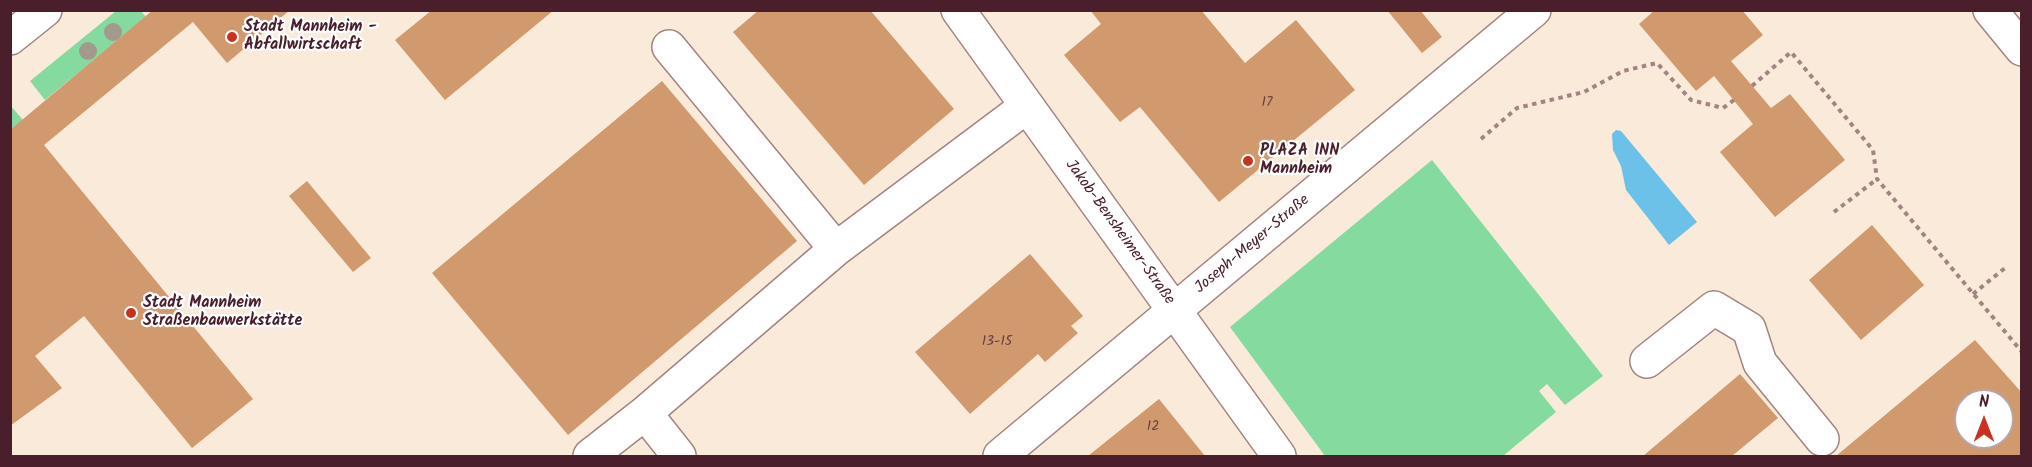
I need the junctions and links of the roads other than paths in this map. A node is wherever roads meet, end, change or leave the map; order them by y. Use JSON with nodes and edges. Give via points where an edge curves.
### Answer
{"nodes":[{"id":1,"x":45,"y":10,"type":"edge"},
{"id":2,"x":958,"y":10,"type":"edge"},
{"id":3,"x":1534,"y":10,"type":"edge"},
{"id":4,"x":1990,"y":10,"type":"edge"},
{"id":5,"x":10,"y":38,"type":"edge"},
{"id":6,"x":669,"y":46,"type":"dead end"},
{"id":7,"x":2022,"y":49,"type":"edge"},
{"id":8,"x":1027,"y":106,"type":"junction"},
{"id":9,"x":836,"y":249,"type":"junction"},
{"id":10,"x":1175,"y":311,"type":"junction"},
{"id":11,"x":1647,"y":361,"type":"dead end"},
{"id":12,"x":645,"y":413,"type":"junction"},
{"id":13,"x":1822,"y":439,"type":"dead end"},
{"id":14,"x":590,"y":456,"type":"edge"},
{"id":15,"x":679,"y":456,"type":"edge"},
{"id":16,"x":1000,"y":456,"type":"edge"},
{"id":17,"x":1279,"y":456,"type":"edge"}],
"edges":[{"from":1,"to":5,"type":"street"},
{"from":2,"to":8,"type":"street","name":"Jakob-Bensheimer-Straße"},
{"from":3,"to":10,"type":"street","name":"Joseph-Meyer-Straße"},
{"from":4,"to":7,"type":"street"},
{"from":6,"to":9,"type":"street"},
{"from":8,"to":9,"type":"street"},
{"from":8,"to":10,"type":"street","name":"Jakob-Bensheimer-Straße"},
{"from":9,"to":12,"type":"street"},
{"from":10,"to":16,"type":"street","name":"Joseph-Meyer-Straße"},
{"from":10,"to":17,"type":"street","name":"Jakob-Bensheimer-Straße"},
{"from":11,"to":13,"type":"street","via":[[1714,308],[1749,329],[1760,363]]},
{"from":12,"to":14,"type":"street"},
{"from":12,"to":15,"type":"street"}]}
